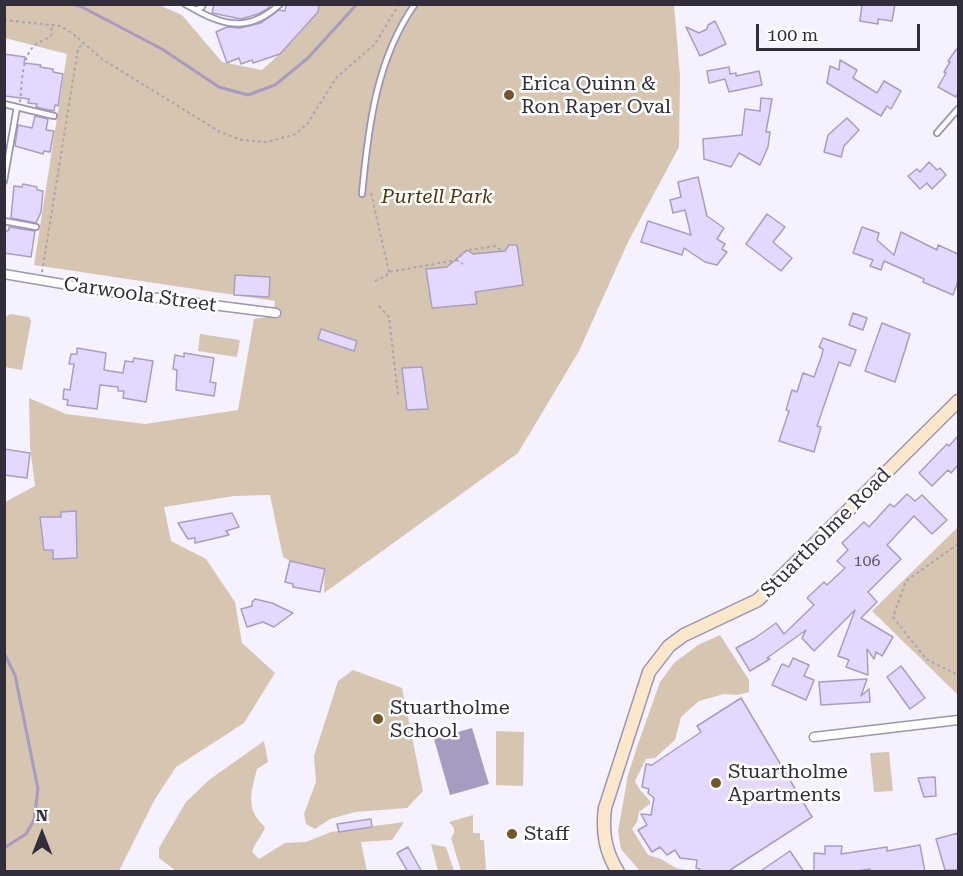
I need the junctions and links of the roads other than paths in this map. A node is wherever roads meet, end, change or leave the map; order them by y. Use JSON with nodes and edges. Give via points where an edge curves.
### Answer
{"nodes":[{"id":1,"x":185,"y":4,"type":"edge"},
{"id":2,"x":203,"y":4,"type":"edge"},
{"id":3,"x":280,"y":4,"type":"edge"},
{"id":4,"x":415,"y":4,"type":"edge"},
{"id":5,"x":196,"y":10,"type":"junction"},
{"id":6,"x":4,"y":104,"type":"edge"},
{"id":7,"x":18,"y":107,"type":"junction"},
{"id":8,"x":958,"y":110,"type":"edge"},
{"id":9,"x":54,"y":116,"type":"dead end"},
{"id":10,"x":937,"y":133,"type":"dead end"},
{"id":11,"x":4,"y":181,"type":"edge"},
{"id":12,"x":362,"y":194,"type":"dead end"},
{"id":13,"x":4,"y":221,"type":"edge"},
{"id":14,"x":36,"y":227,"type":"dead end"},
{"id":15,"x":4,"y":274,"type":"edge"},
{"id":16,"x":276,"y":313,"type":"dead end"},
{"id":17,"x":958,"y":402,"type":"edge"},
{"id":18,"x":958,"y":720,"type":"edge"},
{"id":19,"x":814,"y":737,"type":"dead end"},
{"id":20,"x":618,"y":872,"type":"edge"}],
"edges":[{"from":1,"to":5,"type":"lane"},
{"from":2,"to":5,"type":"lane"},
{"from":3,"to":5,"type":"lane","via":[[251,23],[229,23]]},
{"from":4,"to":12,"type":"lane","via":[[384,69],[369,123]]},
{"from":6,"to":7,"type":"lane"},
{"from":7,"to":9,"type":"lane"},
{"from":7,"to":11,"type":"lane"},
{"from":8,"to":10,"type":"lane"},
{"from":13,"to":14,"type":"lane"},
{"from":15,"to":16,"type":"street","name":"Carwoola Street"},
{"from":17,"to":20,"type":"main road","name":"Stuartholme Road","via":[[758,600],[684,635],[658,658],[649,672],[604,808],[606,845]]},
{"from":18,"to":19,"type":"street"}]}
